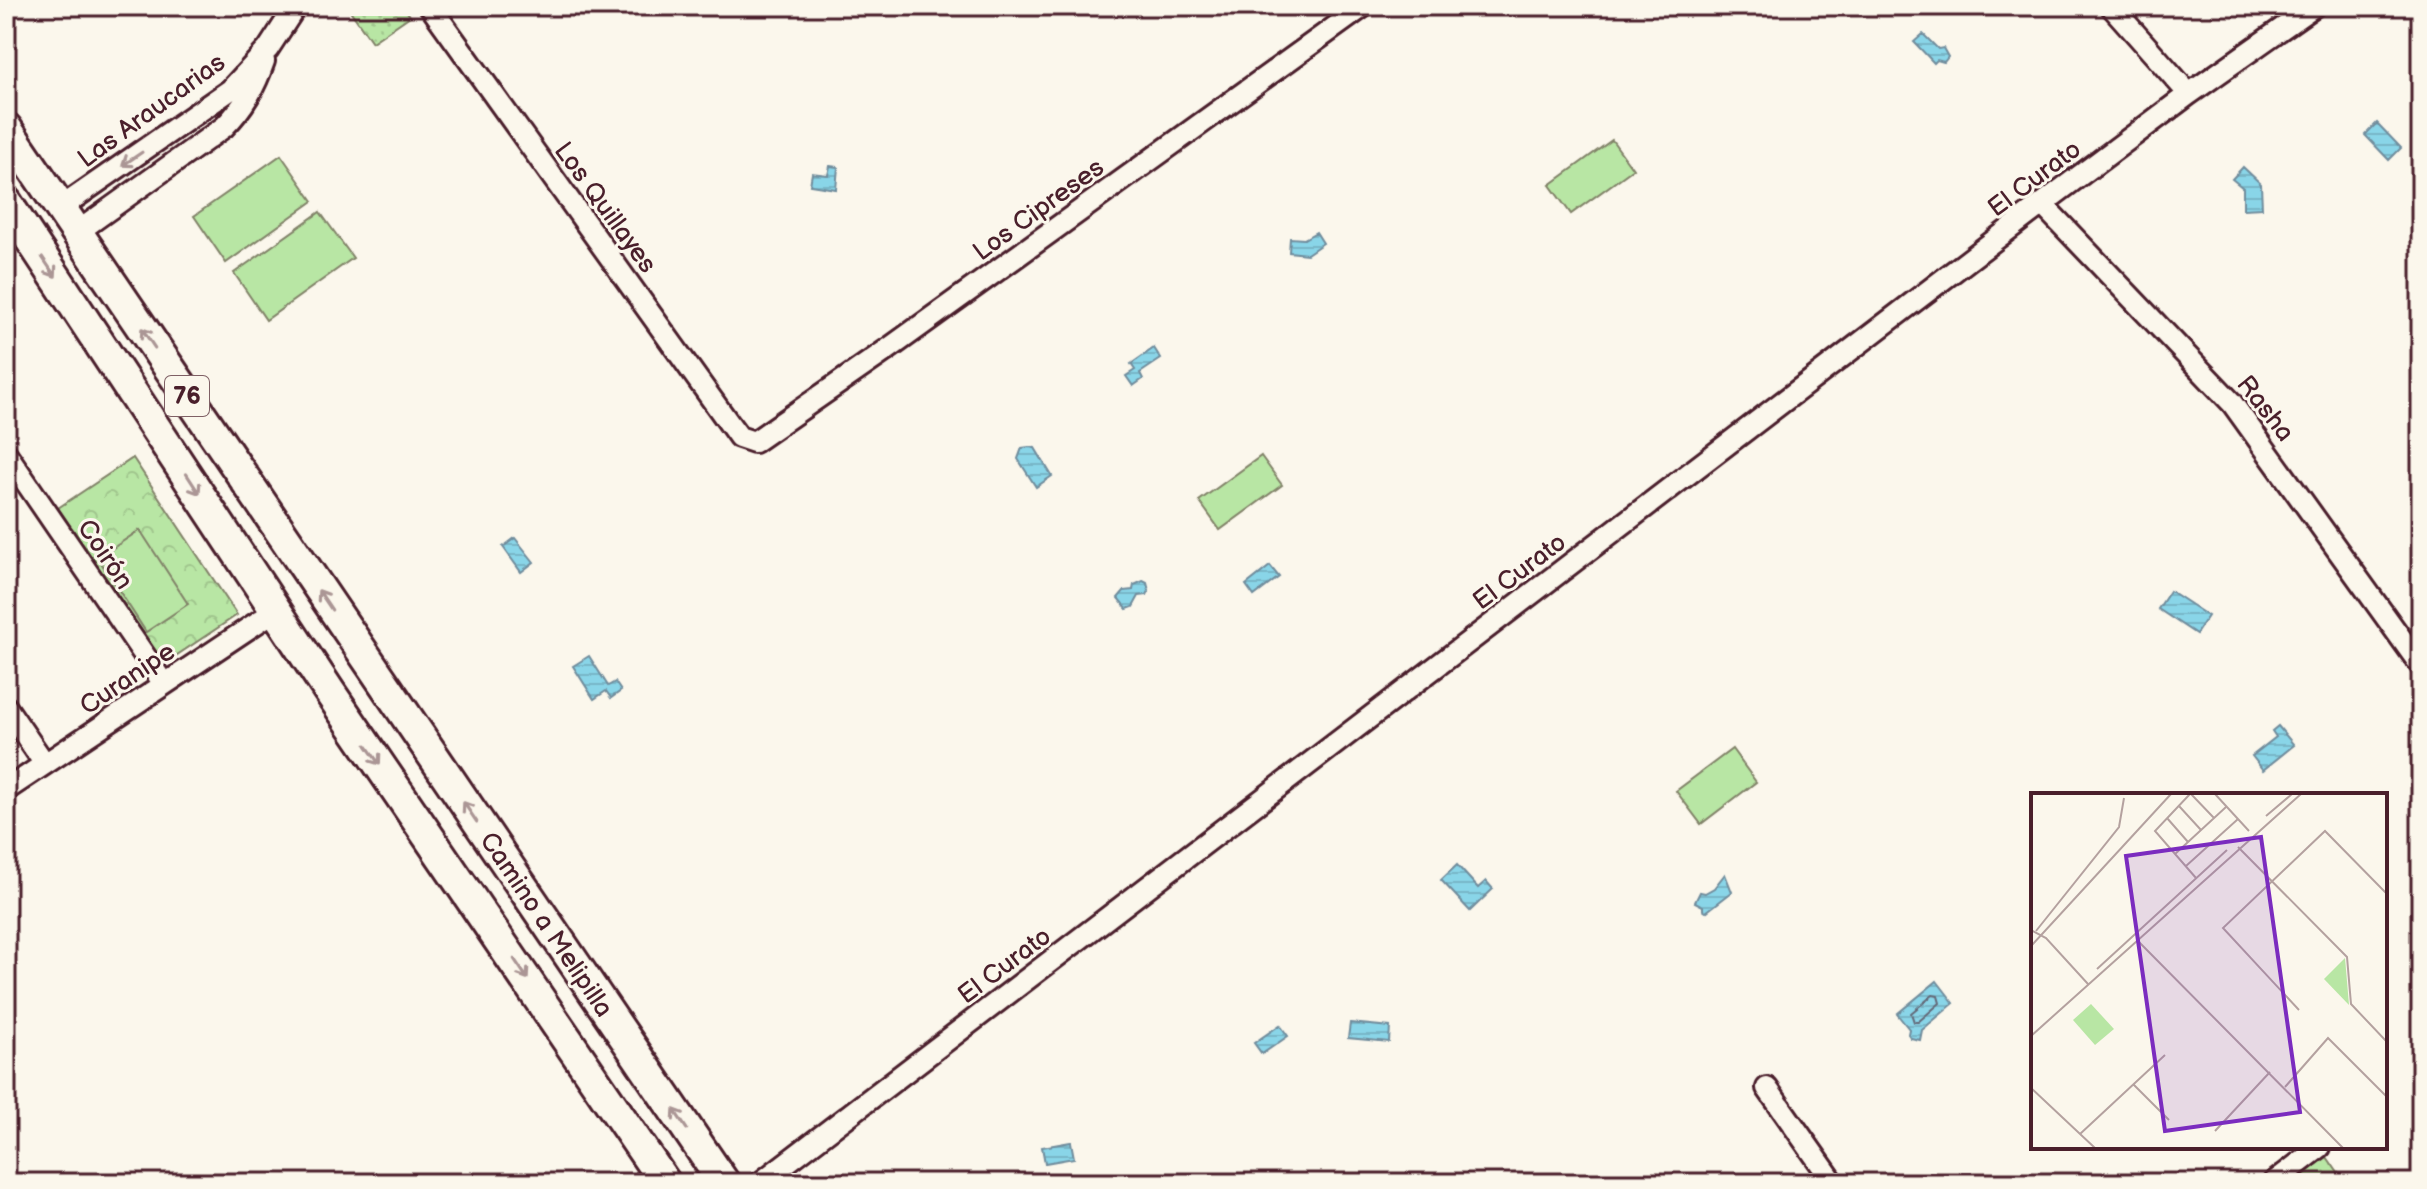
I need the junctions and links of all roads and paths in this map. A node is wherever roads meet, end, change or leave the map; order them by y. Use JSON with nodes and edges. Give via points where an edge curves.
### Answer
{"nodes":[{"id":1,"x":296,"y":6,"type":"edge"},
{"id":2,"x":430,"y":6,"type":"edge"},
{"id":3,"x":1364,"y":6,"type":"edge"},
{"id":4,"x":2111,"y":6,"type":"edge"},
{"id":5,"x":2314,"y":6,"type":"edge"},
{"id":6,"x":268,"y":49,"type":"junction"},
{"id":7,"x":2189,"y":94,"type":"junction"},
{"id":8,"x":6,"y":128,"type":"edge"},
{"id":9,"x":6,"y":202,"type":"edge"},
{"id":10,"x":2042,"y":204,"type":"junction"},
{"id":11,"x":68,"y":220,"type":"junction"},
{"id":12,"x":739,"y":437,"type":"joint"},
{"id":13,"x":6,"y":453,"type":"edge"},
{"id":14,"x":276,"y":610,"type":"junction"},
{"id":15,"x":2421,"y":666,"type":"edge"},
{"id":16,"x":164,"y":684,"type":"junction"},
{"id":17,"x":6,"y":707,"type":"edge"},
{"id":18,"x":45,"y":764,"type":"junction"},
{"id":19,"x":6,"y":790,"type":"edge"},
{"id":20,"x":1767,"y":1088,"type":"dead end"},
{"id":21,"x":2317,"y":1149,"type":"edge"},
{"id":22,"x":665,"y":1183,"type":"edge"},
{"id":23,"x":724,"y":1183,"type":"edge"},
{"id":24,"x":760,"y":1183,"type":"edge"},
{"id":25,"x":1834,"y":1183,"type":"edge"},
{"id":26,"x":2273,"y":1183,"type":"edge"}],
"edges":[{"from":1,"to":6,"type":"street","name":"Las Araucarias"},
{"from":2,"to":12,"type":"street","name":"Los Quillayes"},
{"from":3,"to":12,"type":"street","name":"Los Cipreses","via":[[760,440]]},
{"from":4,"to":7,"type":"street"},
{"from":5,"to":7,"type":"street","name":"El Curato"},
{"from":6,"to":11,"type":"street","name":"Las Araucarias","one_way":true,"via":[[230,90]]},
{"from":6,"to":11,"type":"street","name":"Las Araucarias","via":[[255,87],[224,127]]},
{"from":7,"to":10,"type":"street","name":"El Curato"},
{"from":8,"to":11,"type":"main road","number":"76"},
{"from":9,"to":14,"type":"main road","number":"76","one_way":true},
{"from":10,"to":15,"type":"street","name":"Rasha","via":[[2232,403]]},
{"from":10,"to":24,"type":"street","name":"El Curato"},
{"from":23,"to":11,"type":"main road","name":"Camino a Melipilla","number":"76","one_way":true},
{"from":13,"to":16,"type":"street","name":"Coirón"},
{"from":14,"to":16,"type":"street","name":"Curanipe"},
{"from":14,"to":22,"type":"main road","name":"Camino a Melipilla","number":"76","one_way":true},
{"from":16,"to":18,"type":"street","name":"Curanipe"},
{"from":17,"to":18,"type":"street"},
{"from":18,"to":19,"type":"street","name":"Curanipe"},
{"from":20,"to":25,"type":"street"},
{"from":21,"to":26,"type":"street"}]}
